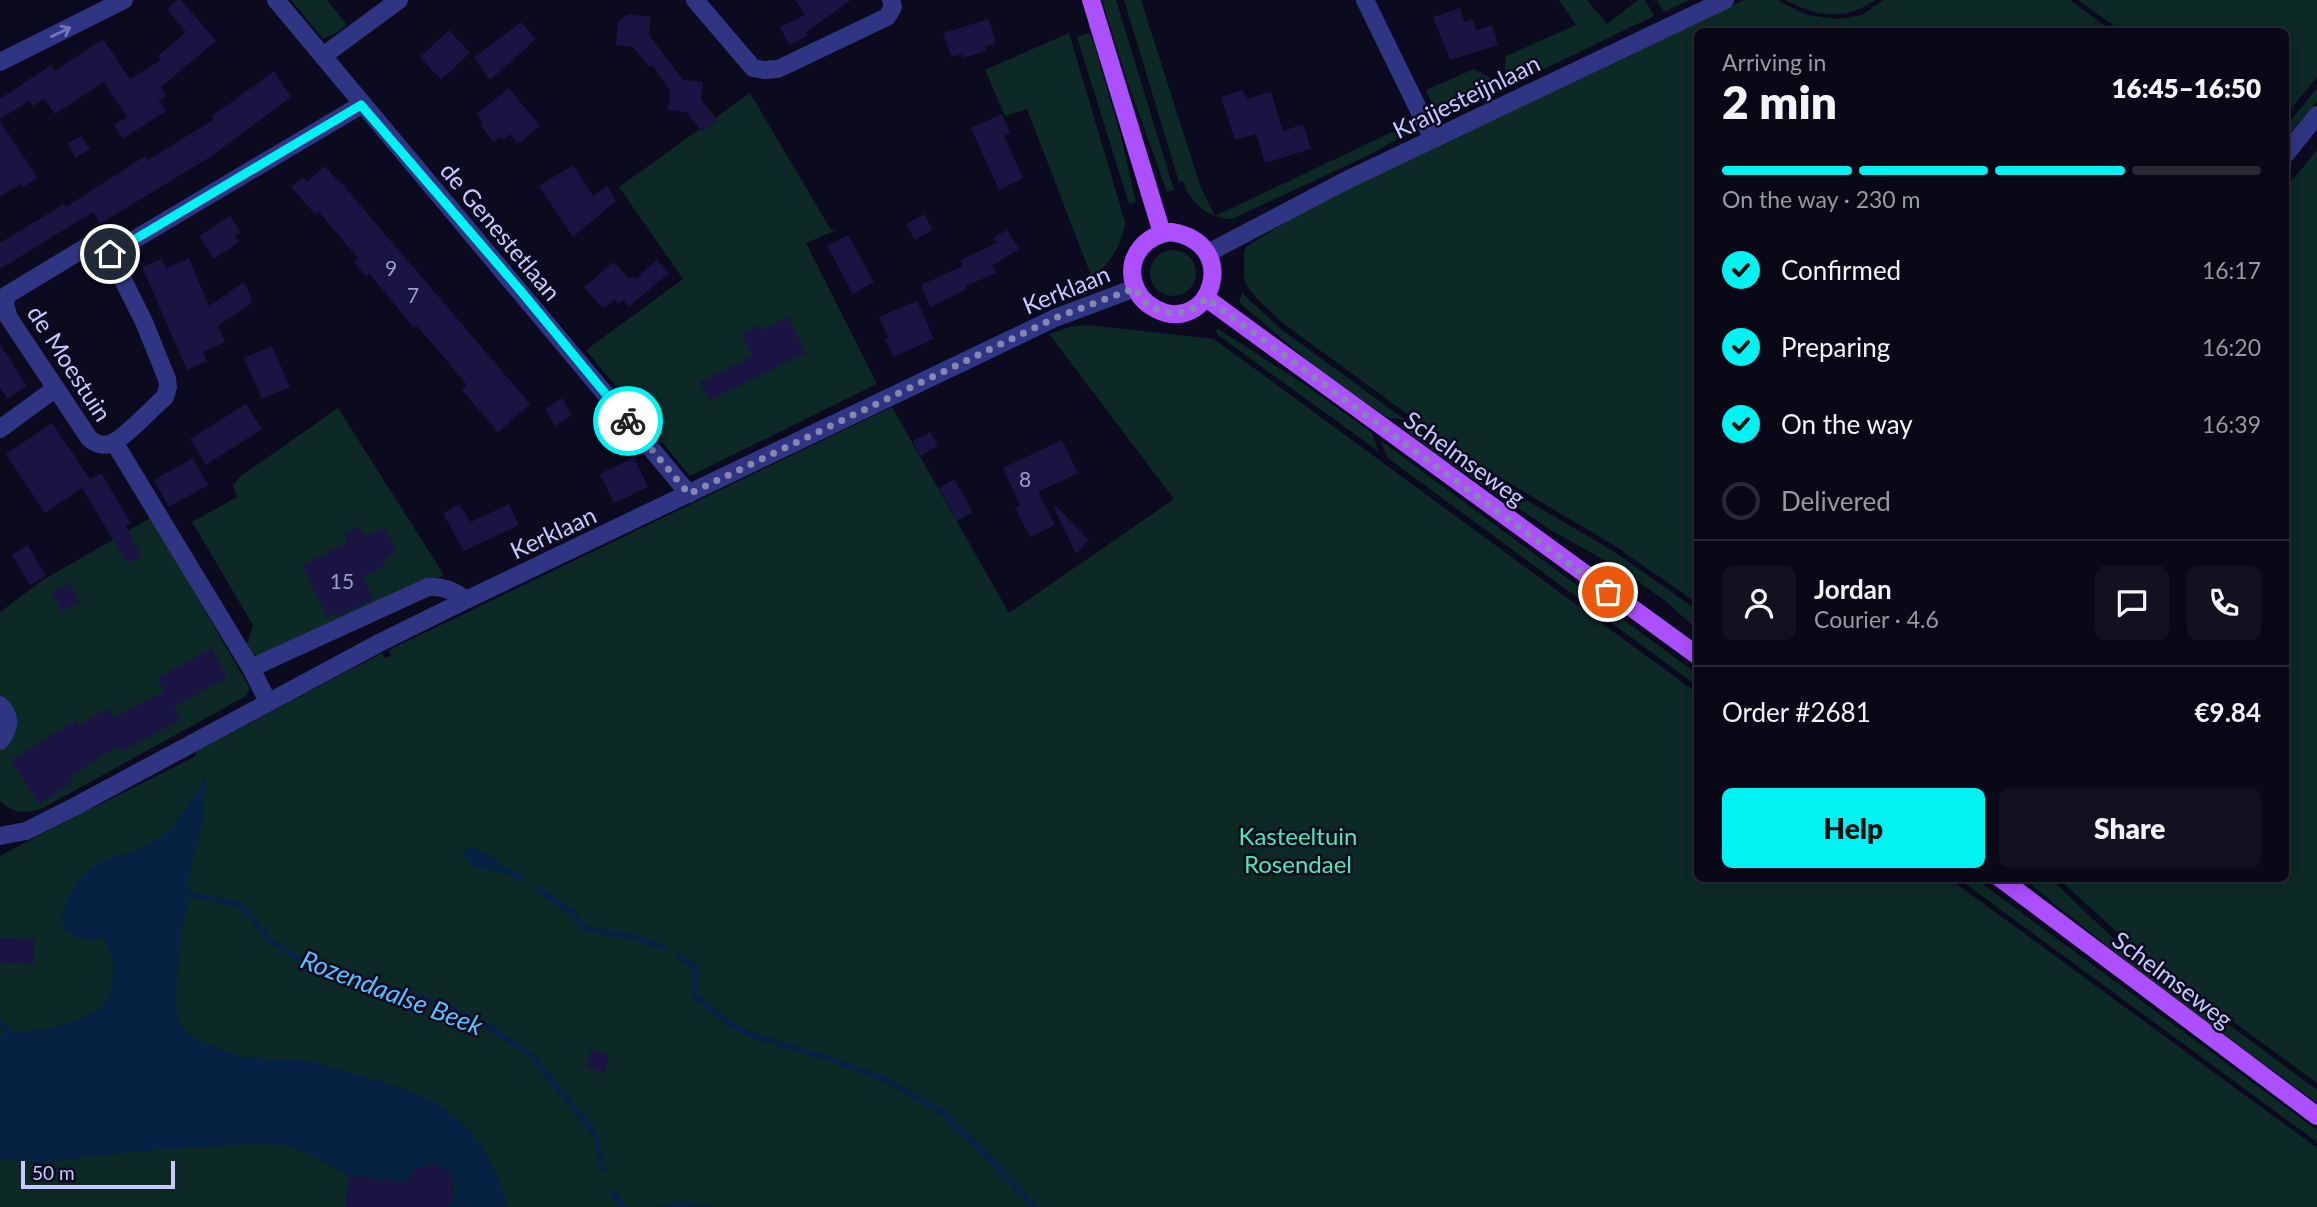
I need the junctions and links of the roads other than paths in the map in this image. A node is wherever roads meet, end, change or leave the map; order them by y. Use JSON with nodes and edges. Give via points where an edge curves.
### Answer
{"nodes":[{"id":1,"x":124,"y":0,"type":"edge"},
{"id":2,"x":276,"y":0,"type":"edge"},
{"id":3,"x":399,"y":0,"type":"edge"},
{"id":4,"x":695,"y":0,"type":"edge"},
{"id":5,"x":891,"y":0,"type":"edge"},
{"id":6,"x":1091,"y":0,"type":"edge"},
{"id":7,"x":1366,"y":0,"type":"edge"},
{"id":8,"x":1725,"y":0,"type":"edge"},
{"id":9,"x":323,"y":55,"type":"junction"},
{"id":10,"x":0,"y":62,"type":"edge"},
{"id":11,"x":361,"y":105,"type":"junction"},
{"id":12,"x":2317,"y":116,"type":"edge"},
{"id":13,"x":1433,"y":139,"type":"junction"},
{"id":14,"x":2289,"y":150,"type":"edge"},
{"id":15,"x":1162,"y":233,"type":"junction"},
{"id":16,"x":1209,"y":253,"type":"junction"},
{"id":17,"x":110,"y":254,"type":"junction"},
{"id":18,"x":1135,"y":288,"type":"junction"},
{"id":19,"x":1206,"y":298,"type":"junction"},
{"id":20,"x":2,"y":304,"type":"edge"},
{"id":21,"x":55,"y":388,"type":"junction"},
{"id":22,"x":0,"y":429,"type":"edge"},
{"id":23,"x":114,"y":442,"type":"junction"},
{"id":24,"x":689,"y":494,"type":"junction"},
{"id":25,"x":466,"y":600,"type":"junction"},
{"id":26,"x":1694,"y":653,"type":"edge"},
{"id":27,"x":251,"y":668,"type":"junction"},
{"id":28,"x":268,"y":702,"type":"junction"},
{"id":29,"x":0,"y":705,"type":"edge"},
{"id":30,"x":0,"y":741,"type":"edge"},
{"id":31,"x":0,"y":836,"type":"edge"},
{"id":32,"x":2005,"y":882,"type":"edge"},
{"id":33,"x":2317,"y":1116,"type":"edge"}],
"edges":[{"from":10,"to":1,"type":"street","one_way":true},
{"from":2,"to":9,"type":"street","name":"de Genestetlaan"},
{"from":3,"to":9,"type":"street"},
{"from":4,"to":5,"type":"street","via":[[753,68],[764,70],[778,69],[887,17]]},
{"from":6,"to":15,"type":"main road"},
{"from":7,"to":13,"type":"street"},
{"from":8,"to":13,"type":"street","name":"Kraijesteijnlaan"},
{"from":9,"to":11,"type":"street","name":"de Genestetlaan"},
{"from":11,"to":17,"type":"street"},
{"from":11,"to":24,"type":"street","name":"de Genestetlaan"},
{"from":12,"to":14,"type":"street"},
{"from":13,"to":16,"type":"street","name":"Kraijesteijnlaan"},
{"from":15,"to":16,"type":"main road","via":[[1181,233]]},
{"from":15,"to":18,"type":"main road","via":[[1139,250],[1133,265]]},
{"from":16,"to":19,"type":"main road","via":[[1213,280]]},
{"from":17,"to":20,"type":"street","name":"de Moestuin","via":[[88,246],[7,295]]},
{"from":17,"to":23,"type":"street","name":"de Moestuin","via":[[144,322],[168,387],[165,397]]},
{"from":18,"to":19,"type":"main road","via":[[1149,306],[1163,313],[1188,311]]},
{"from":18,"to":24,"type":"street","name":"Kerklaan","via":[[1055,318]]},
{"from":19,"to":26,"type":"main road","name":"Schelmseweg"},
{"from":20,"to":21,"type":"street","name":"de Moestuin"},
{"from":21,"to":22,"type":"street"},
{"from":21,"to":23,"type":"street","name":"de Moestuin","via":[[96,444]]},
{"from":23,"to":27,"type":"street","name":"de Moestuin"},
{"from":24,"to":25,"type":"street","name":"Kerklaan"},
{"from":25,"to":27,"type":"street","via":[[439,586],[428,587]]},
{"from":25,"to":28,"type":"street","name":"Kerklaan"},
{"from":27,"to":28,"type":"street","name":"de Moestuin"},
{"from":28,"to":31,"type":"street","name":"Kerklaan","via":[[26,831]]},
{"from":29,"to":30,"type":"street","via":[[9,721]]},
{"from":32,"to":33,"type":"main road","name":"Schelmseweg"}]}
